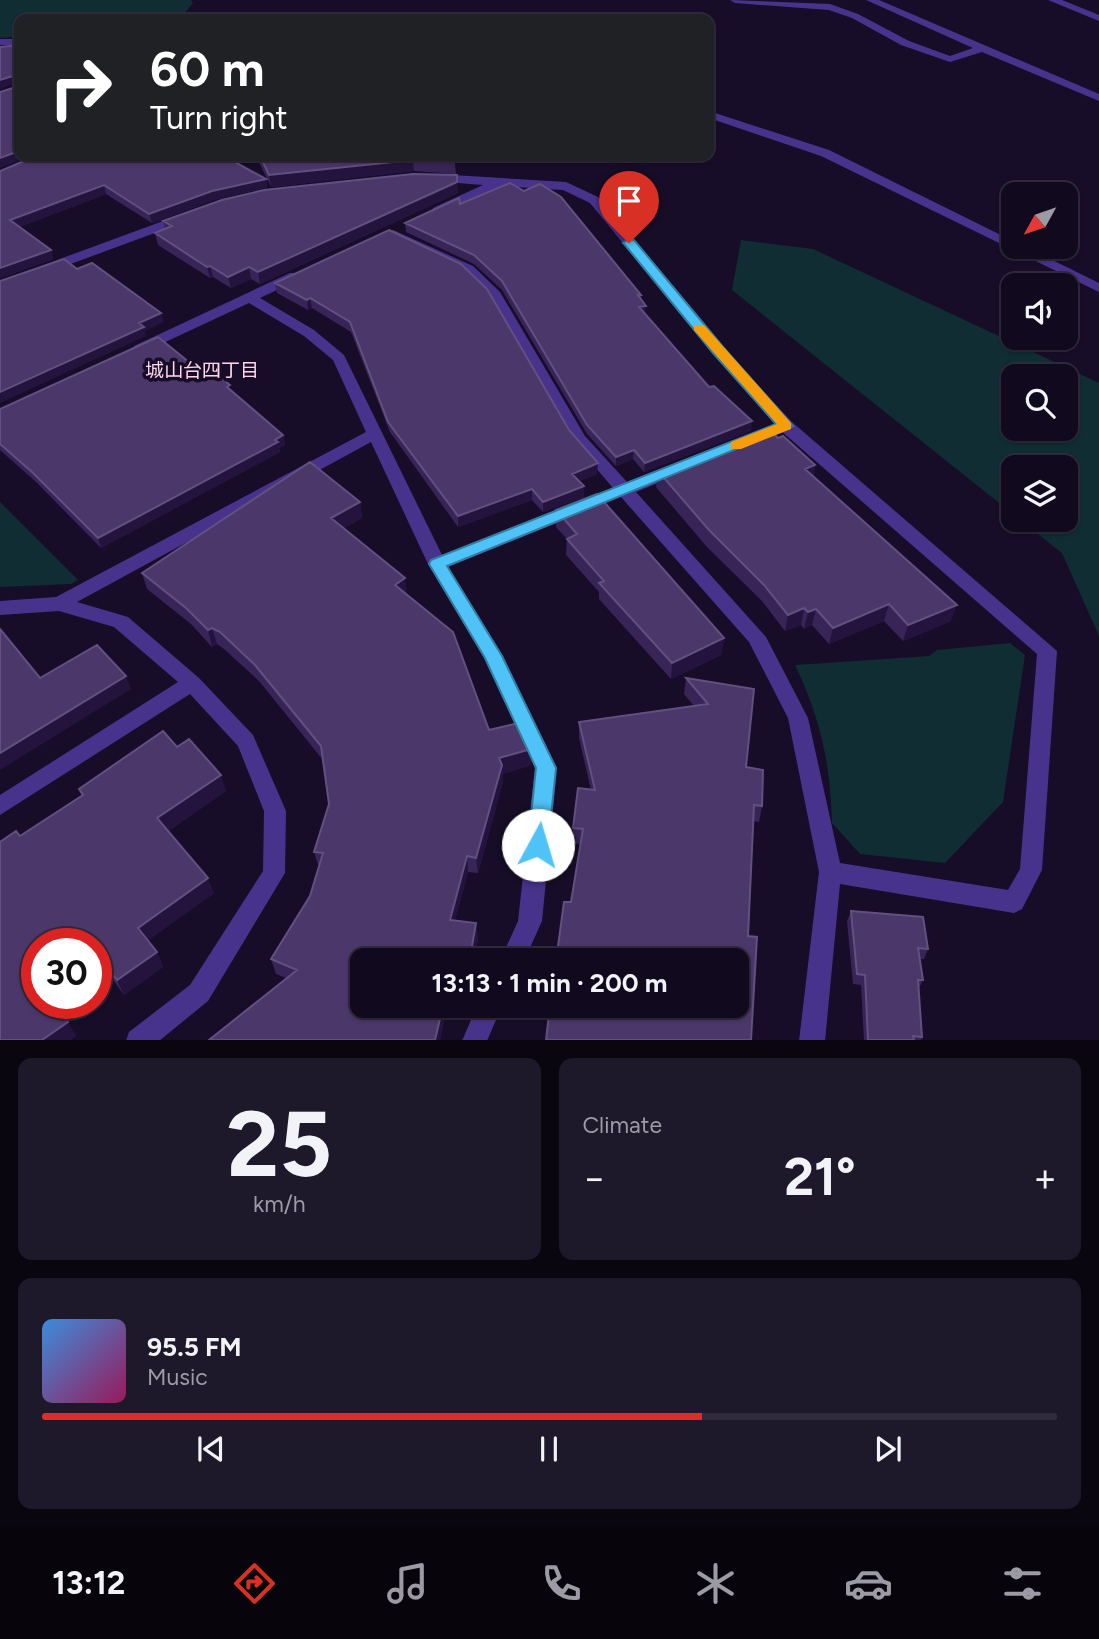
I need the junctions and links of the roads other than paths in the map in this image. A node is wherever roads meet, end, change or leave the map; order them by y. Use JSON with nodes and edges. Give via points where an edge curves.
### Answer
{"nodes":[{"id":1,"x":735,"y":0,"type":"edge"},
{"id":2,"x":871,"y":0,"type":"edge"},
{"id":3,"x":1053,"y":0,"type":"edge"},
{"id":4,"x":1099,"y":18,"type":"edge"},
{"id":5,"x":983,"y":48,"type":"junction"},
{"id":6,"x":1099,"y":98,"type":"edge"},
{"id":7,"x":714,"y":116,"type":"edge"},
{"id":8,"x":424,"y":178,"type":"edge"},
{"id":9,"x":505,"y":180,"type":"junction"},
{"id":10,"x":193,"y":214,"type":"edge"},
{"id":11,"x":429,"y":215,"type":"edge"},
{"id":12,"x":392,"y":233,"type":"edge"},
{"id":13,"x":1001,"y":240,"type":"edge"},
{"id":14,"x":1040,"y":259,"type":"edge"},
{"id":15,"x":308,"y":270,"type":"edge"},
{"id":16,"x":0,"y":286,"type":"edge"},
{"id":17,"x":1099,"y":288,"type":"edge"},
{"id":18,"x":249,"y":297,"type":"junction"},
{"id":19,"x":122,"y":357,"type":"edge"},
{"id":20,"x":374,"y":434,"type":"junction"},
{"id":21,"x":700,"y":460,"type":"edge"},
{"id":22,"x":626,"y":489,"type":"junction"},
{"id":23,"x":437,"y":564,"type":"junction"},
{"id":24,"x":60,"y":604,"type":"junction"},
{"id":25,"x":0,"y":608,"type":"edge"},
{"id":26,"x":192,"y":683,"type":"junction"},
{"id":27,"x":0,"y":806,"type":"edge"},
{"id":28,"x":830,"y":872,"type":"junction"},
{"id":29,"x":518,"y":948,"type":"edge"},
{"id":30,"x":485,"y":1018,"type":"edge"},
{"id":31,"x":139,"y":1040,"type":"edge"},
{"id":32,"x":474,"y":1040,"type":"edge"},
{"id":33,"x":812,"y":1040,"type":"edge"}],
"edges":[{"from":1,"to":5,"type":"street","via":[[830,7],[950,59]]},
{"from":2,"to":5,"type":"street"},
{"from":3,"to":4,"type":"street"},
{"from":5,"to":6,"type":"street"},
{"from":7,"to":13,"type":"street","via":[[825,153]]},
{"from":8,"to":9,"type":"street"},
{"from":9,"to":11,"type":"street"},
{"from":9,"to":28,"type":"street","via":[[566,186],[594,200],[780,428],[1047,651],[1031,870],[1014,902]]},
{"from":10,"to":16,"type":"street"},
{"from":12,"to":22,"type":"street","via":[[468,269],[495,295],[579,439]]},
{"from":14,"to":17,"type":"street"},
{"from":15,"to":18,"type":"street"},
{"from":18,"to":19,"type":"street"},
{"from":18,"to":20,"type":"street","via":[[309,333],[339,358]]},
{"from":20,"to":23,"type":"street"},
{"from":20,"to":24,"type":"street"},
{"from":21,"to":22,"type":"street"},
{"from":22,"to":23,"type":"street"},
{"from":22,"to":28,"type":"street","via":[[755,637],[798,718]]},
{"from":23,"to":29,"type":"street","via":[[493,656],[546,768],[530,921]]},
{"from":24,"to":25,"type":"street"},
{"from":24,"to":26,"type":"street","via":[[121,622]]},
{"from":26,"to":27,"type":"street"},
{"from":26,"to":31,"type":"street","via":[[246,741],[275,811],[274,873],[199,993]]},
{"from":28,"to":33,"type":"street"},
{"from":30,"to":32,"type":"street"}]}
